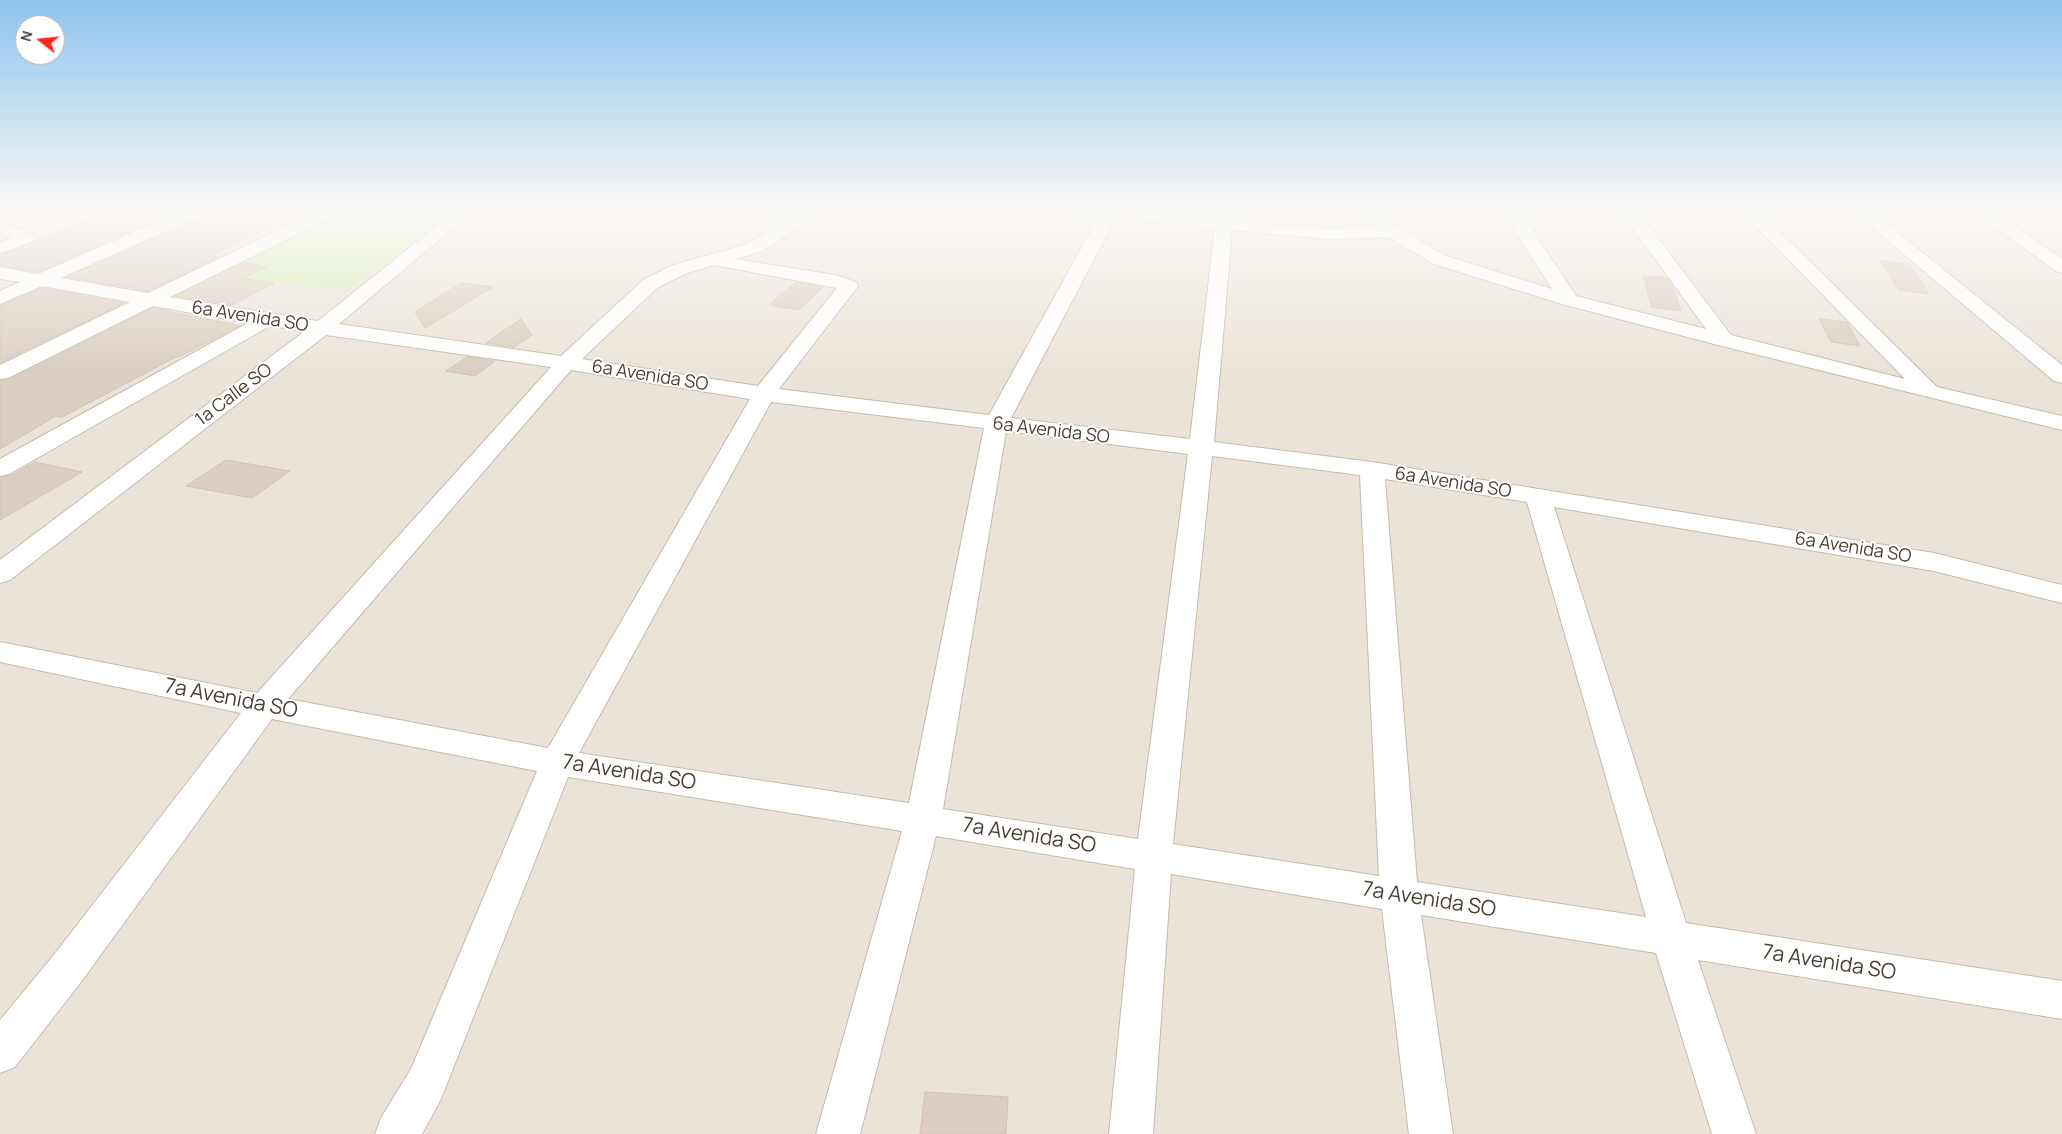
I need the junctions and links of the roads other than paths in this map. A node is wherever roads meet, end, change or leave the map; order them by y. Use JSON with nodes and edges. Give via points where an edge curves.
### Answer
{"nodes":[{"id":1,"x":74,"y":265,"type":"edge"},
{"id":2,"x":221,"y":265,"type":"edge"},
{"id":3,"x":399,"y":265,"type":"edge"},
{"id":4,"x":694,"y":265,"type":"edge"},
{"id":5,"x":743,"y":265,"type":"edge"},
{"id":6,"x":1082,"y":265,"type":"edge"},
{"id":7,"x":1220,"y":265,"type":"edge"},
{"id":8,"x":1456,"y":265,"type":"edge"},
{"id":9,"x":1547,"y":265,"type":"edge"},
{"id":10,"x":1668,"y":265,"type":"edge"},
{"id":11,"x":1803,"y":265,"type":"edge"},
{"id":12,"x":1927,"y":265,"type":"edge"},
{"id":13,"x":0,"y":273,"type":"edge"},
{"id":14,"x":38,"y":281,"type":"junction"},
{"id":15,"x":0,"y":298,"type":"edge"},
{"id":16,"x":1569,"y":300,"type":"junction"},
{"id":17,"x":147,"y":301,"type":"junction"},
{"id":18,"x":267,"y":320,"type":"junction"},
{"id":19,"x":321,"y":329,"type":"junction"},
{"id":20,"x":1725,"y":341,"type":"junction"},
{"id":21,"x":566,"y":363,"type":"junction"},
{"id":22,"x":0,"y":373,"type":"edge"},
{"id":23,"x":2062,"y":376,"type":"edge"},
{"id":24,"x":1930,"y":392,"type":"junction"},
{"id":25,"x":764,"y":394,"type":"junction"},
{"id":26,"x":2062,"y":423,"type":"edge"},
{"id":27,"x":996,"y":424,"type":"junction"},
{"id":28,"x":1201,"y":449,"type":"junction"},
{"id":29,"x":0,"y":469,"type":"edge"},
{"id":30,"x":1372,"y":469,"type":"junction"},
{"id":31,"x":1538,"y":496,"type":"junction"},
{"id":32,"x":0,"y":574,"type":"edge"},
{"id":33,"x":2062,"y":594,"type":"edge"},
{"id":34,"x":0,"y":652,"type":"edge"},
{"id":35,"x":264,"y":706,"type":"junction"},
{"id":36,"x":557,"y":762,"type":"junction"},
{"id":37,"x":923,"y":820,"type":"junction"},
{"id":38,"x":1154,"y":856,"type":"junction"},
{"id":39,"x":1399,"y":895,"type":"junction"},
{"id":40,"x":1671,"y":938,"type":"junction"},
{"id":41,"x":2062,"y":1000,"type":"edge"},
{"id":42,"x":0,"y":1052,"type":"edge"},
{"id":43,"x":397,"y":1134,"type":"edge"},
{"id":44,"x":838,"y":1134,"type":"edge"},
{"id":45,"x":1131,"y":1134,"type":"edge"},
{"id":46,"x":1431,"y":1134,"type":"edge"},
{"id":47,"x":1734,"y":1134,"type":"edge"}],
"edges":[{"from":1,"to":14,"type":"street"},
{"from":2,"to":17,"type":"street"},
{"from":3,"to":19,"type":"street","name":"1a Calle SO"},
{"from":4,"to":21,"type":"street","via":[[650,284]]},
{"from":5,"to":25,"type":"street","via":[[849,286]]},
{"from":6,"to":27,"type":"street"},
{"from":7,"to":28,"type":"street"},
{"from":8,"to":16,"type":"street"},
{"from":9,"to":16,"type":"street"},
{"from":10,"to":20,"type":"street"},
{"from":11,"to":24,"type":"street"},
{"from":12,"to":23,"type":"street"},
{"from":13,"to":14,"type":"street","name":"6a Avenida SO"},
{"from":14,"to":15,"type":"street"},
{"from":14,"to":17,"type":"street","name":"6a Avenida SO"},
{"from":16,"to":20,"type":"street"},
{"from":17,"to":18,"type":"street","name":"6a Avenida SO"},
{"from":17,"to":22,"type":"street"},
{"from":18,"to":19,"type":"street","name":"6a Avenida SO"},
{"from":18,"to":29,"type":"street"},
{"from":19,"to":21,"type":"street","name":"6a Avenida SO"},
{"from":19,"to":32,"type":"street","name":"1a Calle SO"},
{"from":20,"to":24,"type":"street"},
{"from":21,"to":25,"type":"street","name":"6a Avenida SO"},
{"from":21,"to":35,"type":"street"},
{"from":24,"to":26,"type":"street"},
{"from":25,"to":27,"type":"street","name":"6a Avenida SO"},
{"from":25,"to":36,"type":"street"},
{"from":27,"to":28,"type":"street","name":"6a Avenida SO"},
{"from":27,"to":37,"type":"street"},
{"from":28,"to":30,"type":"street","name":"6a Avenida SO"},
{"from":28,"to":38,"type":"street"},
{"from":30,"to":31,"type":"street","name":"6a Avenida SO"},
{"from":30,"to":39,"type":"street"},
{"from":31,"to":33,"type":"street","name":"6a Avenida SO","via":[[1934,562]]},
{"from":31,"to":40,"type":"street"},
{"from":34,"to":35,"type":"street","name":"7a Avenida SO"},
{"from":35,"to":36,"type":"street","name":"7a Avenida SO"},
{"from":35,"to":42,"type":"street","via":[[67,969]]},
{"from":36,"to":37,"type":"street","name":"7a Avenida SO"},
{"from":36,"to":43,"type":"street","via":[[426,1084]]},
{"from":37,"to":38,"type":"street","name":"7a Avenida SO"},
{"from":37,"to":44,"type":"street"},
{"from":38,"to":39,"type":"street","name":"7a Avenida SO"},
{"from":38,"to":45,"type":"street"},
{"from":39,"to":40,"type":"street","name":"7a Avenida SO"},
{"from":39,"to":46,"type":"street"},
{"from":40,"to":41,"type":"street","name":"7a Avenida SO"},
{"from":40,"to":47,"type":"street"}]}
